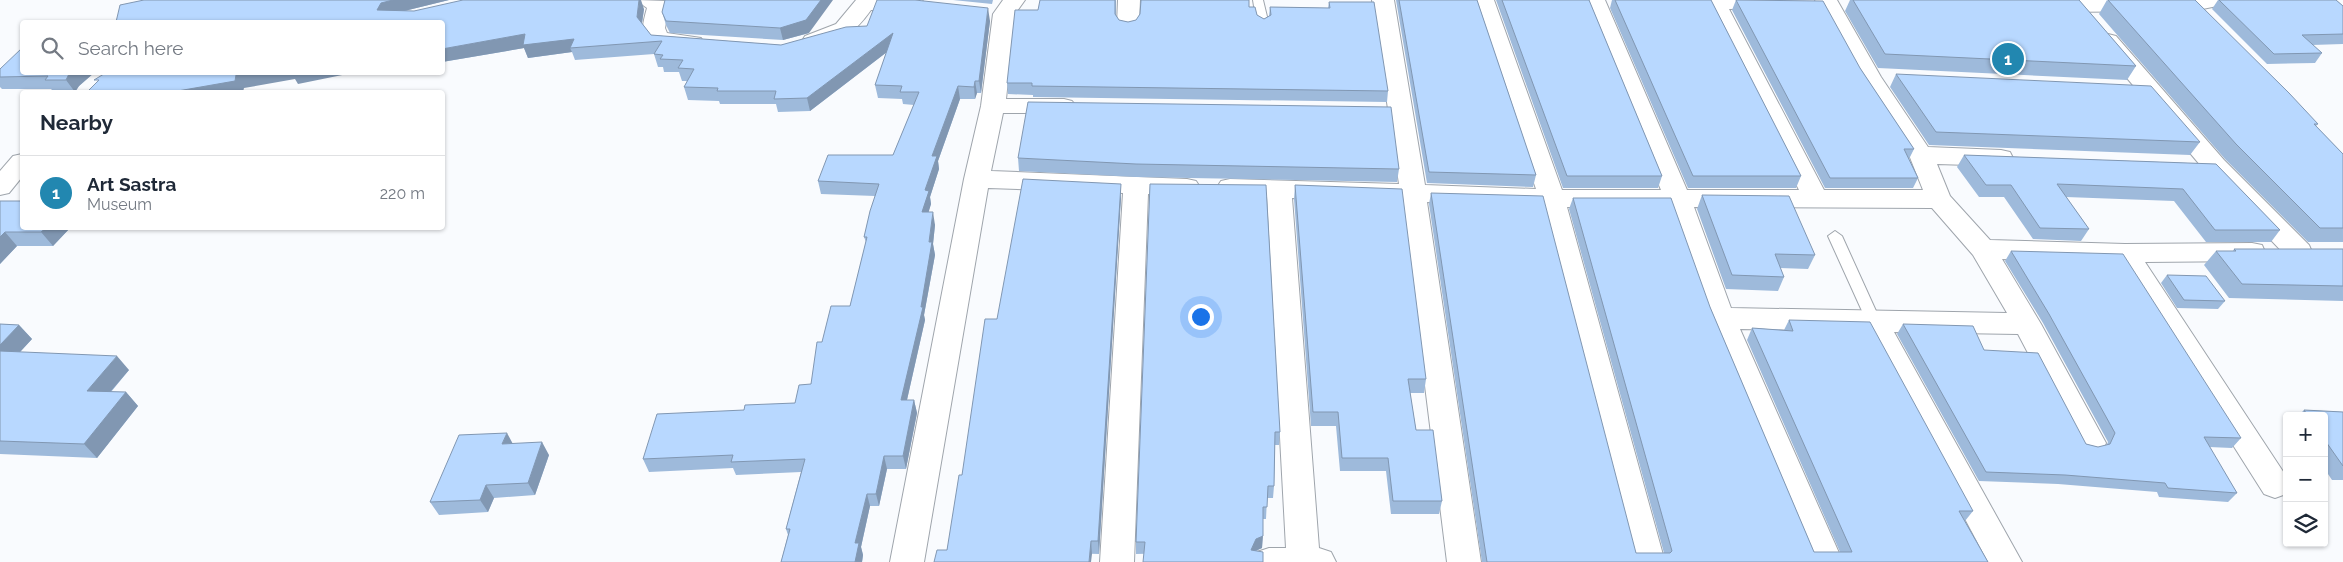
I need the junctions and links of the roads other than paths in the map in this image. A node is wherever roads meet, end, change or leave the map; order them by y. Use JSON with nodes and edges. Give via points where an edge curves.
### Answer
{"nodes":[{"id":1,"x":647,"y":0,"type":"edge"},
{"id":2,"x":1129,"y":0,"type":"edge"},
{"id":3,"x":1258,"y":0,"type":"edge"},
{"id":4,"x":1383,"y":0,"type":"edge"},
{"id":5,"x":1483,"y":0,"type":"edge"},
{"id":6,"x":1594,"y":0,"type":"edge"},
{"id":7,"x":1609,"y":0,"type":"edge"},
{"id":8,"x":1619,"y":1,"type":"edge"},
{"id":9,"x":1658,"y":2,"type":"edge"},
{"id":10,"x":1715,"y":2,"type":"junction"},
{"id":11,"x":1821,"y":3,"type":"edge"},
{"id":12,"x":2204,"y":3,"type":"edge"},
{"id":13,"x":932,"y":6,"type":"edge"},
{"id":14,"x":2028,"y":6,"type":"edge"},
{"id":15,"x":2078,"y":6,"type":"junction"},
{"id":16,"x":1001,"y":8,"type":"edge"},
{"id":17,"x":1128,"y":24,"type":"edge"},
{"id":18,"x":1263,"y":25,"type":"edge"},
{"id":19,"x":2214,"y":26,"type":"edge"},
{"id":20,"x":710,"y":44,"type":"edge"},
{"id":21,"x":793,"y":46,"type":"edge"},
{"id":22,"x":1869,"y":77,"type":"junction"},
{"id":23,"x":1898,"y":78,"type":"edge"},
{"id":24,"x":2121,"y":88,"type":"edge"},
{"id":25,"x":2150,"y":90,"type":"junction"},
{"id":26,"x":993,"y":106,"type":"junction"},
{"id":27,"x":1083,"y":107,"type":"edge"},
{"id":28,"x":1921,"y":155,"type":"junction"},
{"id":29,"x":2029,"y":159,"type":"edge"},
{"id":30,"x":20,"y":164,"type":"edge"},
{"id":31,"x":2186,"y":164,"type":"edge"},
{"id":32,"x":2215,"y":166,"type":"junction"},
{"id":33,"x":977,"y":179,"type":"junction"},
{"id":34,"x":0,"y":187,"type":"edge"},
{"id":35,"x":1136,"y":187,"type":"junction"},
{"id":36,"x":1279,"y":188,"type":"junction"},
{"id":37,"x":1413,"y":194,"type":"junction"},
{"id":38,"x":1677,"y":197,"type":"junction"},
{"id":39,"x":1552,"y":198,"type":"junction"},
{"id":40,"x":1816,"y":199,"type":"junction"},
{"id":41,"x":1938,"y":199,"type":"junction"},
{"id":42,"x":1835,"y":236,"type":"dead end"},
{"id":43,"x":1983,"y":249,"type":"junction"},
{"id":44,"x":2299,"y":252,"type":"junction"},
{"id":45,"x":2325,"y":252,"type":"edge"},
{"id":46,"x":2125,"y":253,"type":"junction"},
{"id":47,"x":1721,"y":318,"type":"junction"},
{"id":48,"x":1874,"y":322,"type":"junction"},
{"id":49,"x":2027,"y":324,"type":"junction"},
{"id":50,"x":2091,"y":443,"type":"edge"},
{"id":51,"x":2275,"y":486,"type":"dead end"},
{"id":52,"x":1311,"y":561,"type":"edge"},
{"id":53,"x":907,"y":562,"type":"edge"},
{"id":54,"x":1122,"y":562,"type":"edge"},
{"id":55,"x":1269,"y":562,"type":"edge"},
{"id":56,"x":1464,"y":562,"type":"edge"},
{"id":57,"x":1648,"y":562,"type":"edge"},
{"id":58,"x":1826,"y":562,"type":"edge"},
{"id":59,"x":2005,"y":562,"type":"edge"}],
"edges":[{"from":1,"to":20,"type":"street","via":[[658,6],[652,24],[654,32],[663,41]]},
{"from":2,"to":17,"type":"street"},
{"from":3,"to":18,"type":"lane"},
{"from":4,"to":37,"type":"street","via":[[1392,111]]},
{"from":5,"to":39,"type":"street"},
{"from":6,"to":38,"type":"street"},
{"from":7,"to":8,"type":"street"},
{"from":9,"to":10,"type":"street"},
{"from":10,"to":11,"type":"street"},
{"from":10,"to":40,"type":"street"},
{"from":11,"to":22,"type":"street"},
{"from":12,"to":15,"type":"street"},
{"from":12,"to":19,"type":"street"},
{"from":13,"to":21,"type":"street","via":[[865,3],[838,34]]},
{"from":14,"to":15,"type":"street"},
{"from":15,"to":25,"type":"street"},
{"from":16,"to":26,"type":"street"},
{"from":22,"to":23,"type":"street"},
{"from":22,"to":28,"type":"street"},
{"from":24,"to":25,"type":"street"},
{"from":25,"to":32,"type":"street"},
{"from":26,"to":27,"type":"street"},
{"from":26,"to":33,"type":"street"},
{"from":28,"to":29,"type":"street"},
{"from":28,"to":41,"type":"street"},
{"from":30,"to":34,"type":"street"},
{"from":31,"to":32,"type":"street"},
{"from":32,"to":44,"type":"street"},
{"from":33,"to":35,"type":"street"},
{"from":33,"to":53,"type":"street"},
{"from":35,"to":36,"type":"street"},
{"from":35,"to":54,"type":"street"},
{"from":36,"to":37,"type":"street"},
{"from":36,"to":52,"type":"street"},
{"from":37,"to":39,"type":"street"},
{"from":37,"to":56,"type":"street"},
{"from":38,"to":39,"type":"street"},
{"from":38,"to":40,"type":"street"},
{"from":38,"to":47,"type":"street"},
{"from":39,"to":57,"type":"street"},
{"from":40,"to":41,"type":"street"},
{"from":41,"to":43,"type":"street"},
{"from":42,"to":48,"type":"lane"},
{"from":43,"to":46,"type":"street"},
{"from":43,"to":49,"type":"street"},
{"from":44,"to":45,"type":"street"},
{"from":44,"to":46,"type":"street"},
{"from":46,"to":51,"type":"street"},
{"from":47,"to":48,"type":"street"},
{"from":47,"to":58,"type":"street"},
{"from":48,"to":49,"type":"street"},
{"from":48,"to":59,"type":"street"},
{"from":49,"to":50,"type":"street"},
{"from":52,"to":55,"type":"street"}]}
